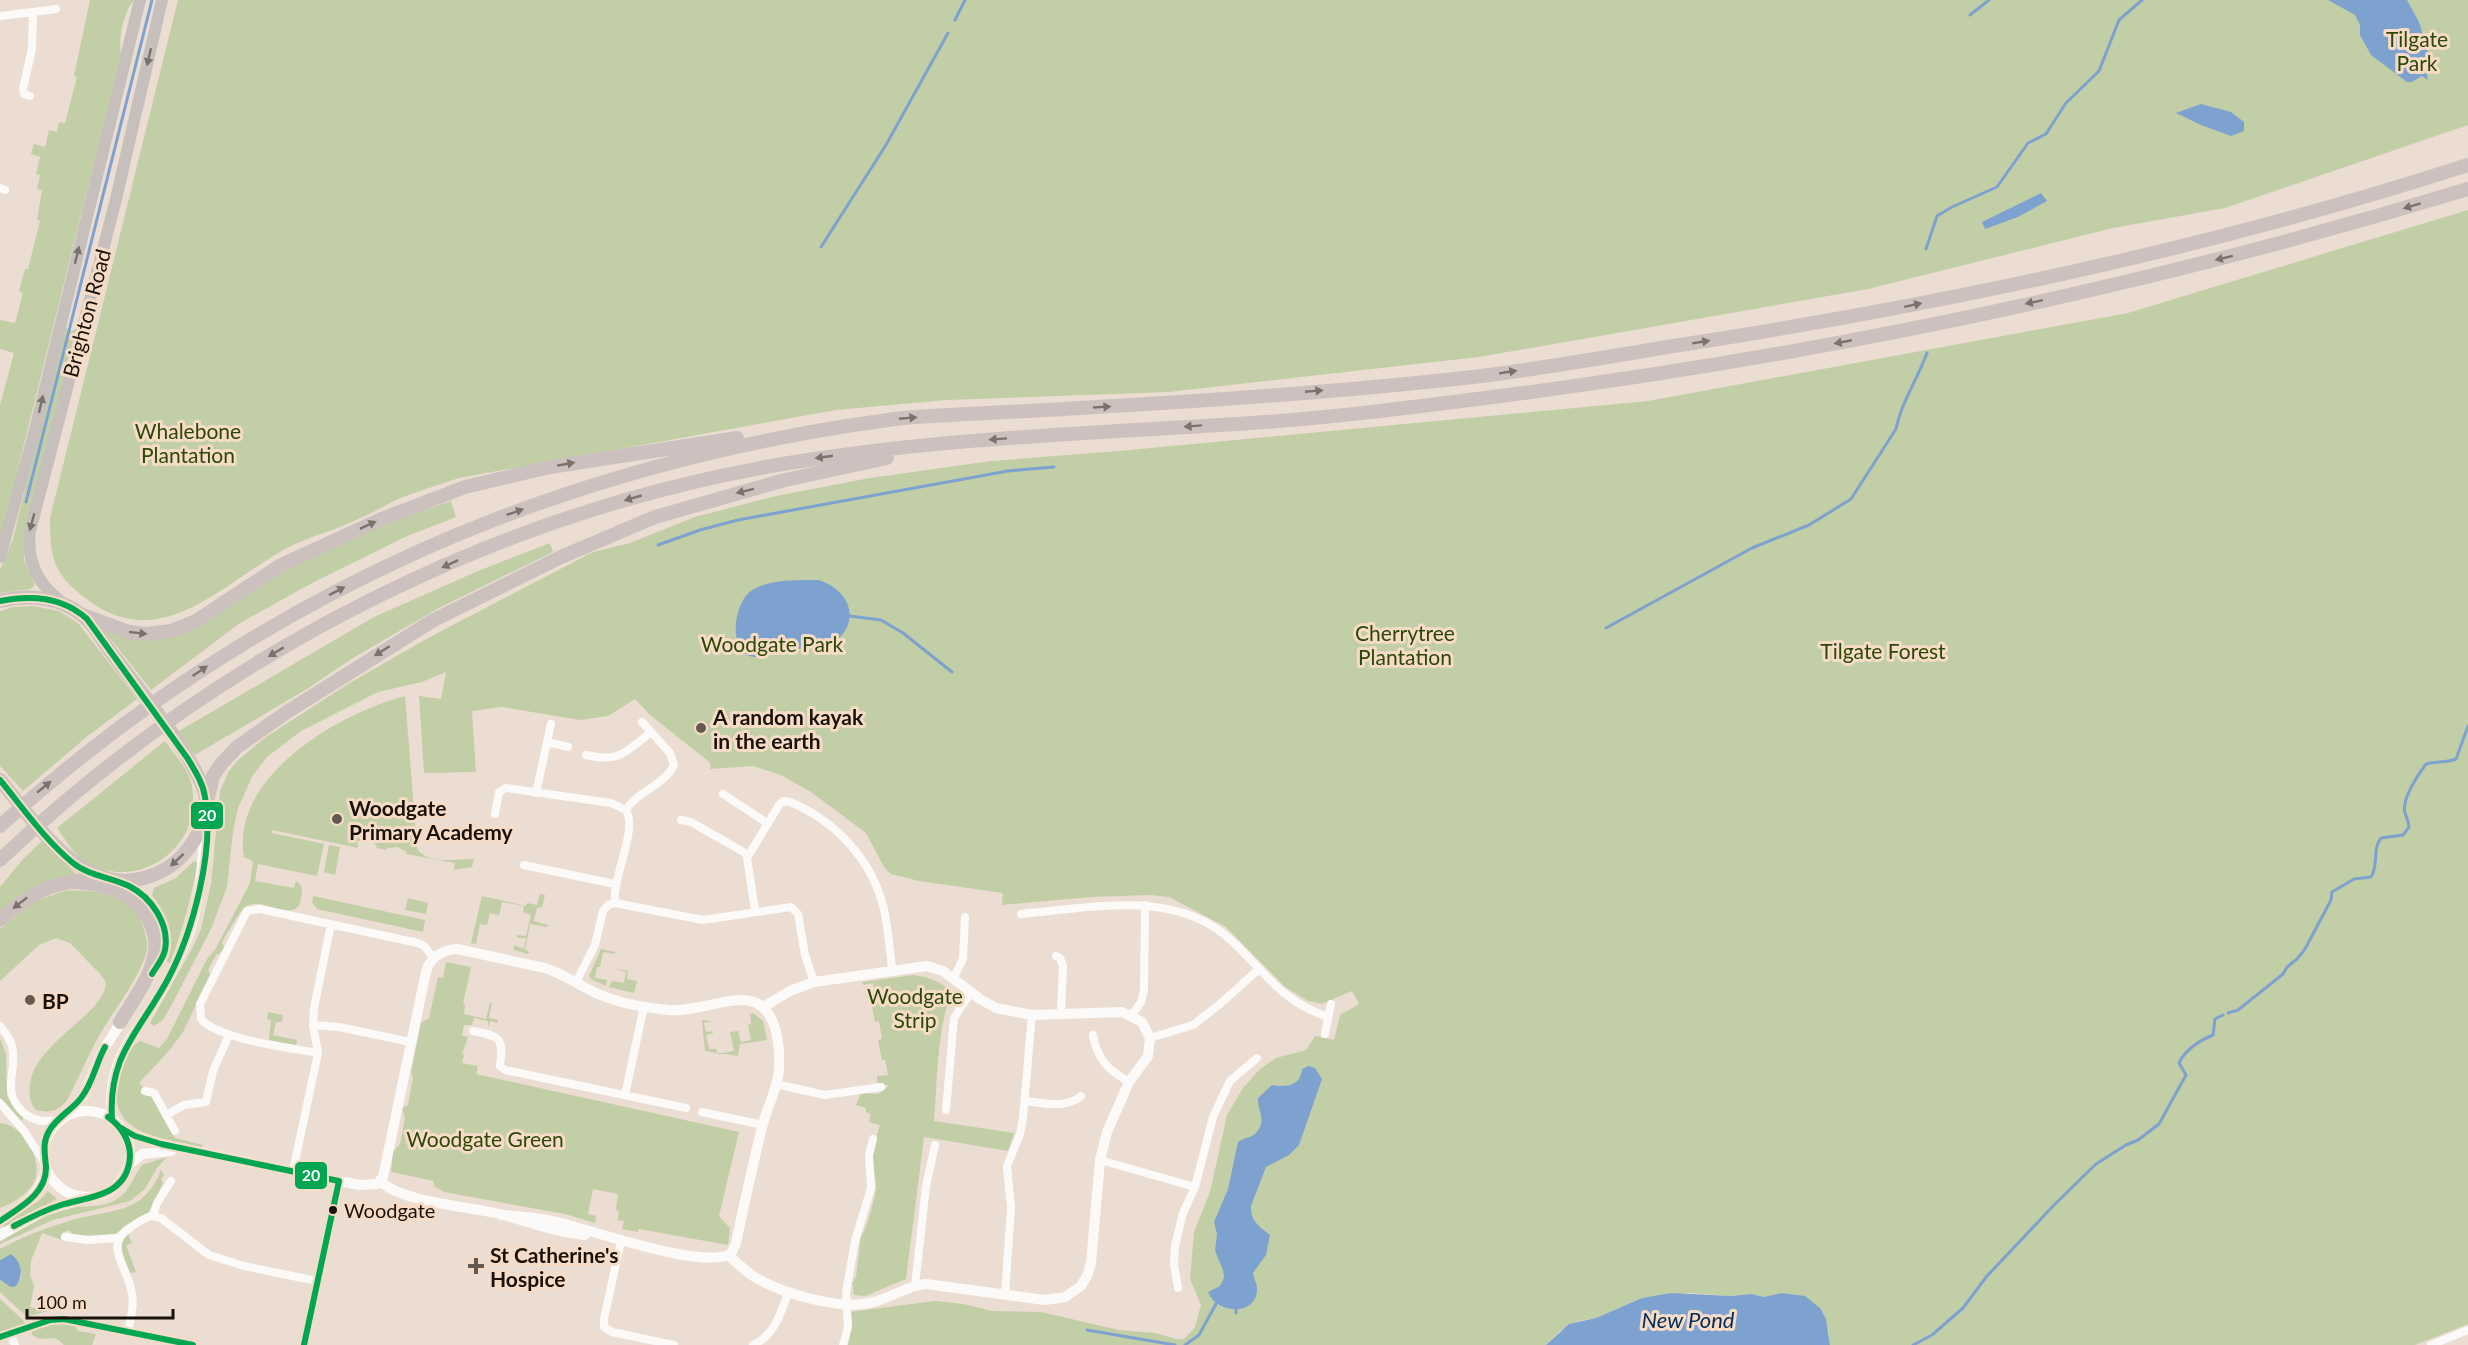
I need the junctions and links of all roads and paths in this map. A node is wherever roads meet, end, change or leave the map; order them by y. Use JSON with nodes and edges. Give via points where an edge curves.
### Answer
{"nodes":[{"id":1,"x":140,"y":0,"type":"edge"},
{"id":2,"x":162,"y":0,"type":"edge"},
{"id":3,"x":56,"y":9,"type":"dead end"},
{"id":4,"x":33,"y":12,"type":"junction"},
{"id":5,"x":0,"y":16,"type":"edge"},
{"id":6,"x":30,"y":96,"type":"dead end"},
{"id":7,"x":2468,"y":165,"type":"edge"},
{"id":8,"x":2468,"y":189,"type":"edge"},
{"id":9,"x":884,"y":420,"type":"junction"},
{"id":10,"x":966,"y":442,"type":"junction"},
{"id":11,"x":0,"y":557,"type":"edge"},
{"id":12,"x":0,"y":601,"type":"edge"},
{"id":13,"x":78,"y":612,"type":"junction"},
{"id":14,"x":642,"y":722,"type":"dead end"},
{"id":15,"x":551,"y":724,"type":"dead end"},
{"id":16,"x":651,"y":732,"type":"junction"},
{"id":17,"x":547,"y":742,"type":"junction"},
{"id":18,"x":568,"y":747,"type":"dead end"},
{"id":19,"x":586,"y":755,"type":"dead end"},
{"id":20,"x":0,"y":780,"type":"edge"},
{"id":21,"x":536,"y":793,"type":"junction"},
{"id":22,"x":723,"y":794,"type":"dead end"},
{"id":23,"x":206,"y":809,"type":"junction"},
{"id":24,"x":626,"y":810,"type":"junction"},
{"id":25,"x":495,"y":814,"type":"dead end"},
{"id":26,"x":681,"y":820,"type":"dead end"},
{"id":27,"x":767,"y":823,"type":"junction"},
{"id":28,"x":0,"y":826,"type":"edge"},
{"id":29,"x":747,"y":854,"type":"junction"},
{"id":30,"x":0,"y":860,"type":"edge"},
{"id":31,"x":524,"y":865,"type":"dead end"},
{"id":32,"x":117,"y":881,"type":"junction"},
{"id":33,"x":75,"y":882,"type":"junction"},
{"id":34,"x":615,"y":884,"type":"junction"},
{"id":35,"x":615,"y":903,"type":"junction"},
{"id":36,"x":1145,"y":906,"type":"junction"},
{"id":37,"x":755,"y":911,"type":"junction"},
{"id":38,"x":1022,"y":914,"type":"dead end"},
{"id":39,"x":965,"y":917,"type":"dead end"},
{"id":40,"x":0,"y":920,"type":"edge"},
{"id":41,"x":331,"y":924,"type":"junction"},
{"id":42,"x":1056,"y":956,"type":"dead end"},
{"id":43,"x":434,"y":958,"type":"junction"},
{"id":44,"x":892,"y":969,"type":"junction"},
{"id":45,"x":1259,"y":969,"type":"junction"},
{"id":46,"x":953,"y":979,"type":"junction"},
{"id":47,"x":576,"y":982,"type":"junction"},
{"id":48,"x":814,"y":982,"type":"junction"},
{"id":49,"x":970,"y":992,"type":"junction"},
{"id":50,"x":1331,"y":1004,"type":"dead end"},
{"id":51,"x":644,"y":1006,"type":"junction"},
{"id":52,"x":763,"y":1007,"type":"junction"},
{"id":53,"x":1032,"y":1015,"type":"junction"},
{"id":54,"x":1062,"y":1015,"type":"junction"},
{"id":55,"x":1131,"y":1016,"type":"junction"},
{"id":56,"x":1328,"y":1017,"type":"junction"},
{"id":57,"x":120,"y":1022,"type":"junction"},
{"id":58,"x":313,"y":1025,"type":"junction"},
{"id":59,"x":0,"y":1026,"type":"edge"},
{"id":60,"x":473,"y":1031,"type":"dead end"},
{"id":61,"x":1325,"y":1034,"type":"dead end"},
{"id":62,"x":229,"y":1035,"type":"junction"},
{"id":63,"x":1093,"y":1035,"type":"dead end"},
{"id":64,"x":1150,"y":1038,"type":"junction"},
{"id":65,"x":410,"y":1042,"type":"junction"},
{"id":66,"x":318,"y":1053,"type":"junction"},
{"id":67,"x":1257,"y":1058,"type":"dead end"},
{"id":68,"x":1129,"y":1082,"type":"junction"},
{"id":69,"x":776,"y":1084,"type":"junction"},
{"id":70,"x":881,"y":1087,"type":"dead end"},
{"id":71,"x":145,"y":1091,"type":"dead end"},
{"id":72,"x":625,"y":1095,"type":"junction"},
{"id":73,"x":1081,"y":1096,"type":"dead end"},
{"id":74,"x":1025,"y":1101,"type":"junction"},
{"id":75,"x":0,"y":1103,"type":"edge"},
{"id":76,"x":686,"y":1108,"type":"dead end"},
{"id":77,"x":946,"y":1110,"type":"dead end"},
{"id":78,"x":702,"y":1112,"type":"dead end"},
{"id":79,"x":166,"y":1115,"type":"junction"},
{"id":80,"x":62,"y":1118,"type":"junction"},
{"id":81,"x":112,"y":1120,"type":"junction"},
{"id":82,"x":763,"y":1125,"type":"junction"},
{"id":83,"x":121,"y":1128,"type":"junction"},
{"id":84,"x":175,"y":1131,"type":"dead end"},
{"id":85,"x":873,"y":1139,"type":"dead end"},
{"id":86,"x":935,"y":1145,"type":"dead end"},
{"id":87,"x":190,"y":1150,"type":"junction"},
{"id":88,"x":1101,"y":1157,"type":"junction"},
{"id":89,"x":45,"y":1166,"type":"junction"},
{"id":90,"x":128,"y":1166,"type":"junction"},
{"id":91,"x":293,"y":1171,"type":"junction"},
{"id":92,"x":171,"y":1181,"type":"dead end"},
{"id":93,"x":339,"y":1181,"type":"junction"},
{"id":94,"x":381,"y":1182,"type":"junction"},
{"id":95,"x":1195,"y":1187,"type":"junction"},
{"id":96,"x":89,"y":1198,"type":"junction"},
{"id":97,"x":153,"y":1216,"type":"junction"},
{"id":98,"x":0,"y":1221,"type":"edge"},
{"id":99,"x":0,"y":1235,"type":"edge"},
{"id":100,"x":65,"y":1237,"type":"dead end"},
{"id":101,"x":117,"y":1238,"type":"junction"},
{"id":102,"x":621,"y":1241,"type":"junction"},
{"id":103,"x":728,"y":1255,"type":"junction"},
{"id":104,"x":317,"y":1281,"type":"junction"},
{"id":105,"x":915,"y":1286,"type":"junction"},
{"id":106,"x":1178,"y":1288,"type":"dead end"},
{"id":107,"x":789,"y":1291,"type":"junction"},
{"id":108,"x":1005,"y":1294,"type":"junction"},
{"id":109,"x":845,"y":1304,"type":"junction"},
{"id":110,"x":2468,"y":1330,"type":"edge"},
{"id":111,"x":128,"y":1331,"type":"junction"},
{"id":112,"x":10,"y":1334,"type":"junction"},
{"id":113,"x":0,"y":1337,"type":"edge"},
{"id":114,"x":15,"y":1345,"type":"edge"},
{"id":115,"x":193,"y":1345,"type":"edge"},
{"id":116,"x":304,"y":1345,"type":"edge"},
{"id":117,"x":675,"y":1345,"type":"edge"},
{"id":118,"x":753,"y":1345,"type":"edge"},
{"id":119,"x":843,"y":1345,"type":"edge"},
{"id":120,"x":2431,"y":1345,"type":"edge"}],
"edges":[{"from":11,"to":1,"type":"main road","name":"Brighton Road","one_way":true},
{"from":2,"to":13,"type":"main road","name":"Brighton Road","one_way":true,"via":[[116,199],[29,536],[30,560],[38,579]]},
{"from":3,"to":4,"type":"street"},
{"from":4,"to":5,"type":"street"},
{"from":4,"to":6,"type":"street","via":[[32,49],[23,89]]},
{"from":9,"to":7,"type":"highway","one_way":true,"via":[[1221,400],[1477,377],[1832,322],[2131,259],[2392,190]]},
{"from":8,"to":10,"type":"highway","one_way":true,"via":[[2361,222],[2132,282],[1840,343],[1614,382],[1251,423]]},
{"from":13,"to":9,"type":"highway","one_way":true,"via":[[129,632],[171,631],[196,621],[280,565],[379,520],[474,484],[613,455]]},
{"from":28,"to":9,"type":"highway","one_way":true,"via":[[132,717],[231,650],[306,606],[430,545],[655,466],[731,447]]},
{"from":10,"to":23,"type":"highway","one_way":true,"via":[[831,469],[705,501],[640,523],[561,557],[432,621],[287,712],[222,763],[211,780]]},
{"from":10,"to":30,"type":"highway","one_way":true,"via":[[804,460],[714,478],[637,496],[479,550],[332,620],[261,661],[148,736],[55,810]]},
{"from":12,"to":13,"type":"highway","via":[[39,597]]},
{"from":13,"to":23,"type":"highway","via":[[187,759],[201,781]]},
{"from":14,"to":16,"type":"street"},
{"from":15,"to":17,"type":"street"},
{"from":16,"to":19,"type":"street","via":[[619,757],[602,759]]},
{"from":16,"to":24,"type":"street","via":[[670,753],[674,765]]},
{"from":17,"to":18,"type":"street"},
{"from":17,"to":21,"type":"street"},
{"from":20,"to":32,"type":"highway","via":[[71,861],[87,872]]},
{"from":21,"to":24,"type":"street","via":[[611,803]]},
{"from":21,"to":25,"type":"street","via":[[506,788],[499,792]]},
{"from":22,"to":27,"type":"street"},
{"from":23,"to":32,"type":"highway","one_way":true,"via":[[197,835],[173,864],[132,882]]},
{"from":23,"to":81,"type":"street","via":[[201,877],[191,927],[156,1001],[118,1060],[110,1087]]},
{"from":24,"to":34,"type":"street","via":[[629,826]]},
{"from":26,"to":29,"type":"street"},
{"from":27,"to":29,"type":"street"},
{"from":27,"to":44,"type":"street","via":[[780,803],[788,801],[845,837],[865,866],[881,901]]},
{"from":29,"to":37,"type":"street"},
{"from":31,"to":34,"type":"street"},
{"from":32,"to":33,"type":"highway"},
{"from":32,"to":57,"type":"street","via":[[150,903],[166,940],[160,963]]},
{"from":33,"to":40,"type":"highway","one_way":true,"via":[[42,889]]},
{"from":33,"to":57,"type":"highway","via":[[124,894],[142,910],[153,930],[156,945],[152,964]]},
{"from":34,"to":35,"type":"street"},
{"from":35,"to":37,"type":"street","via":[[703,920]]},
{"from":35,"to":47,"type":"street","via":[[603,910],[595,945]]},
{"from":36,"to":38,"type":"street"},
{"from":36,"to":45,"type":"street","via":[[1181,911],[1214,927]]},
{"from":36,"to":55,"type":"street","via":[[1144,990]]},
{"from":37,"to":48,"type":"street","via":[[784,907],[796,910]]},
{"from":39,"to":46,"type":"street","via":[[963,959]]},
{"from":41,"to":43,"type":"street","via":[[418,943]]},
{"from":41,"to":58,"type":"street"},
{"from":41,"to":62,"type":"street","via":[[260,909],[243,915],[199,1008],[203,1023]]},
{"from":42,"to":54,"type":"street","via":[[1063,966]]},
{"from":43,"to":47,"type":"street","via":[[458,949],[545,968]]},
{"from":43,"to":65,"type":"street","via":[[426,972]]},
{"from":44,"to":46,"type":"street","via":[[931,966]]},
{"from":44,"to":48,"type":"street"},
{"from":45,"to":56,"type":"street","via":[[1292,1001]]},
{"from":45,"to":64,"type":"street","via":[[1193,1024]]},
{"from":46,"to":49,"type":"street"},
{"from":47,"to":51,"type":"street","via":[[606,997]]},
{"from":48,"to":52,"type":"street"},
{"from":49,"to":53,"type":"street","via":[[996,1008]]},
{"from":49,"to":77,"type":"street","via":[[954,1018]]},
{"from":50,"to":56,"type":"street"},
{"from":51,"to":52,"type":"street","via":[[681,1011],[745,1000]]},
{"from":51,"to":72,"type":"street"},
{"from":52,"to":69,"type":"street","via":[[774,1025],[779,1067]]},
{"from":53,"to":54,"type":"street"},
{"from":53,"to":74,"type":"street"},
{"from":54,"to":55,"type":"street","via":[[1114,1012]]},
{"from":55,"to":64,"type":"street","via":[[1142,1022]]},
{"from":56,"to":61,"type":"street"},
{"from":57,"to":80,"type":"street","via":[[84,1095]]},
{"from":58,"to":65,"type":"street"},
{"from":58,"to":66,"type":"street"},
{"from":59,"to":80,"type":"street","via":[[13,1050],[13,1101],[35,1120]]},
{"from":60,"to":72,"type":"street","via":[[501,1042],[500,1066],[505,1070]]},
{"from":62,"to":66,"type":"street"},
{"from":62,"to":79,"type":"street","via":[[213,1071],[206,1102],[184,1105]]},
{"from":63,"to":68,"type":"street","via":[[1096,1052],[1104,1064]]},
{"from":64,"to":68,"type":"street","via":[[1148,1056]]},
{"from":65,"to":94,"type":"street"},
{"from":66,"to":91,"type":"street"},
{"from":67,"to":95,"type":"street","via":[[1223,1092]]},
{"from":68,"to":88,"type":"street","via":[[1109,1124]]},
{"from":69,"to":70,"type":"street","via":[[825,1095]]},
{"from":69,"to":82,"type":"street"},
{"from":71,"to":79,"type":"street","via":[[154,1093]]},
{"from":72,"to":76,"type":"street"},
{"from":73,"to":74,"type":"street","via":[[1067,1104]]},
{"from":74,"to":108,"type":"street","via":[[1020,1134],[1007,1166],[1011,1208]]},
{"from":75,"to":89,"type":"street","via":[[24,1131]]},
{"from":78,"to":82,"type":"street"},
{"from":79,"to":84,"type":"street"},
{"from":80,"to":81,"type":"street","via":[[90,1112]]},
{"from":80,"to":89,"type":"street","via":[[51,1127],[46,1139]]},
{"from":81,"to":83,"type":"street"},
{"from":82,"to":103,"type":"street","via":[[735,1243]]},
{"from":83,"to":87,"type":"street","via":[[142,1139]]},
{"from":83,"to":90,"type":"street","via":[[129,1149]]},
{"from":85,"to":109,"type":"street","via":[[869,1155],[871,1188],[855,1241]]},
{"from":86,"to":105,"type":"street","via":[[926,1186]]},
{"from":87,"to":90,"type":"street","via":[[147,1153]]},
{"from":87,"to":91,"type":"street"},
{"from":88,"to":95,"type":"street"},
{"from":88,"to":108,"type":"street","via":[[1091,1263],[1083,1282],[1074,1292],[1056,1299]]},
{"from":89,"to":96,"type":"street","via":[[62,1189]]},
{"from":89,"to":98,"type":"street","via":[[44,1180],[37,1193]]},
{"from":90,"to":96,"type":"street","via":[[115,1188]]},
{"from":91,"to":93,"type":"street"},
{"from":92,"to":97,"type":"street"},
{"from":93,"to":94,"type":"street","via":[[366,1186]]},
{"from":93,"to":104,"type":"street"},
{"from":94,"to":102,"type":"street","via":[[401,1194],[501,1215],[542,1218]]},
{"from":95,"to":106,"type":"street","via":[[1175,1246]]},
{"from":96,"to":99,"type":"street","via":[[44,1211]]},
{"from":97,"to":101,"type":"street"},
{"from":97,"to":104,"type":"street","via":[[209,1255]]},
{"from":100,"to":101,"type":"street"},
{"from":101,"to":111,"type":"street","via":[[132,1295]]},
{"from":102,"to":103,"type":"street","via":[[710,1258]]},
{"from":102,"to":117,"type":"street","via":[[604,1327]]},
{"from":103,"to":107,"type":"street","via":[[754,1276]]},
{"from":104,"to":116,"type":"street"},
{"from":105,"to":108,"type":"street"},
{"from":105,"to":109,"type":"street","via":[[872,1303]]},
{"from":107,"to":109,"type":"street"},
{"from":107,"to":118,"type":"street","via":[[775,1326]]},
{"from":109,"to":119,"type":"street","via":[[848,1327]]},
{"from":110,"to":120,"type":"street"},
{"from":111,"to":112,"type":"street","via":[[64,1319]]},
{"from":111,"to":115,"type":"street"},
{"from":112,"to":113,"type":"street"},
{"from":112,"to":114,"type":"street"}]}
